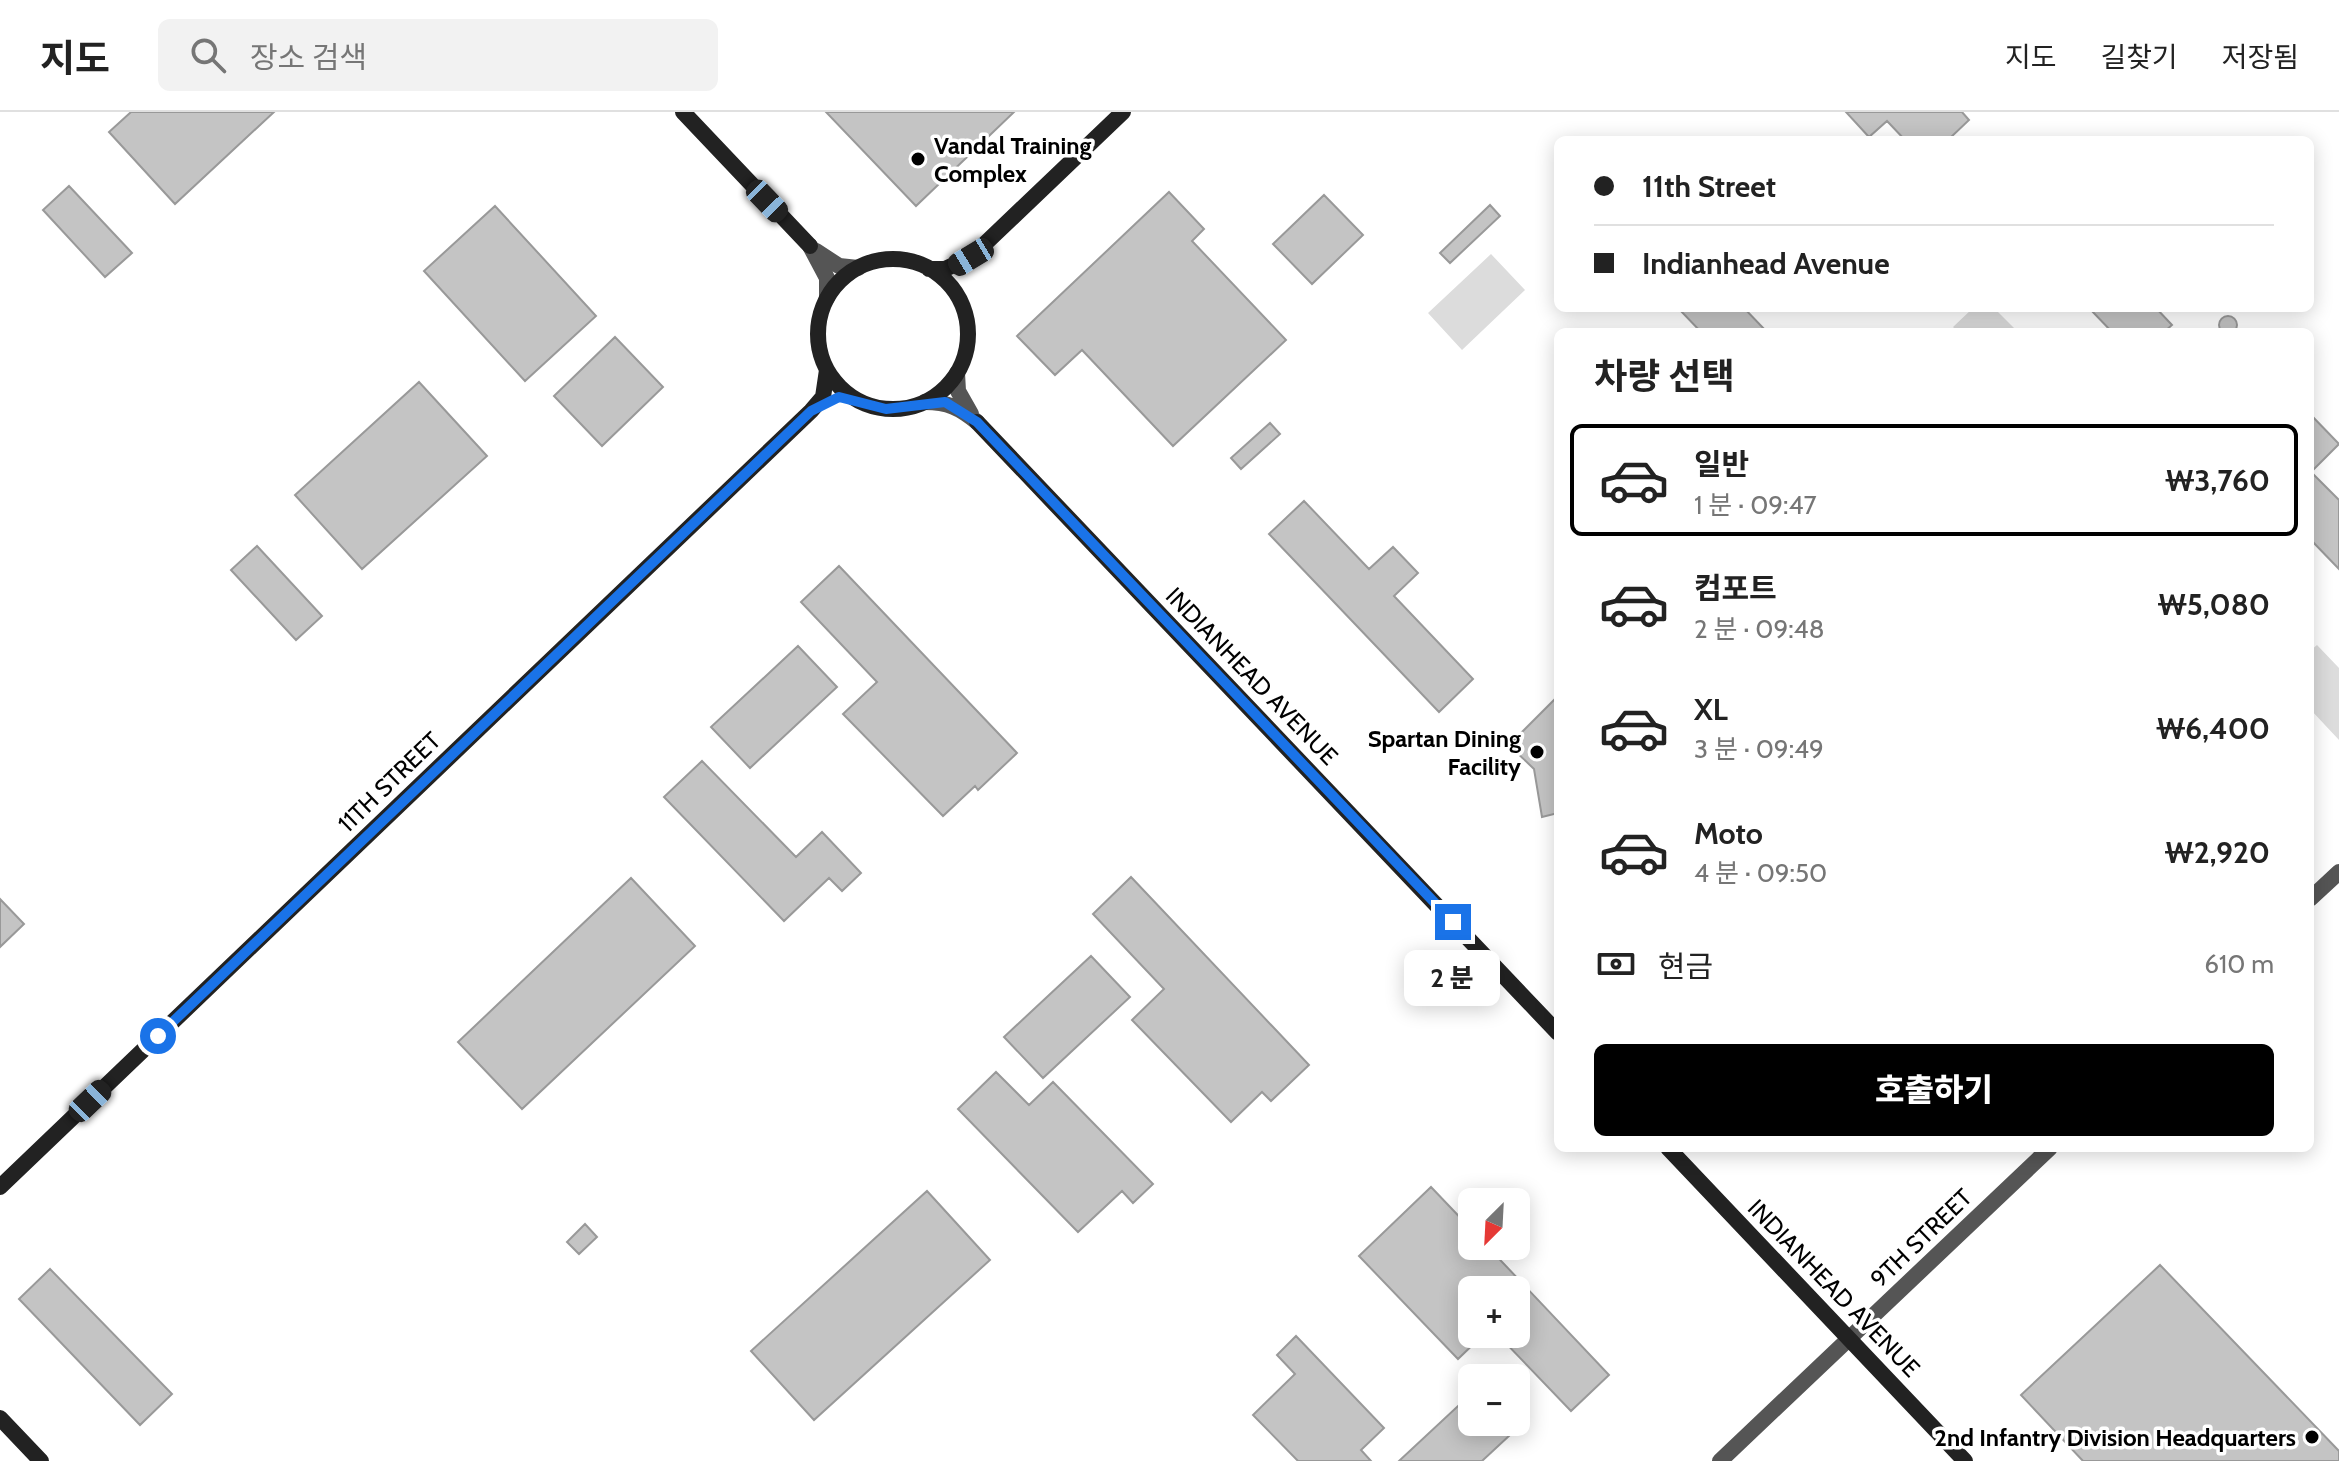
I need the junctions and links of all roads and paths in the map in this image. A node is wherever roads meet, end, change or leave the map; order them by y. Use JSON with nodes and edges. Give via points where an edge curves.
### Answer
{"nodes":[{"id":1,"x":683,"y":112,"type":"edge"},
{"id":2,"x":1123,"y":112,"type":"edge"},
{"id":3,"x":810,"y":246,"type":"junction"},
{"id":4,"x":971,"y":257,"type":"junction"},
{"id":5,"x":858,"y":268,"type":"junction"},
{"id":6,"x":929,"y":269,"type":"junction"},
{"id":7,"x":827,"y":298,"type":"junction"},
{"id":8,"x":960,"y":300,"type":"junction"},
{"id":9,"x":827,"y":370,"type":"junction"},
{"id":10,"x":957,"y":373,"type":"junction"},
{"id":11,"x":854,"y":398,"type":"junction"},
{"id":12,"x":925,"y":402,"type":"junction"},
{"id":13,"x":811,"y":411,"type":"junction"},
{"id":14,"x":977,"y":422,"type":"junction"},
{"id":15,"x":2339,"y":872,"type":"edge"},
{"id":16,"x":2314,"y":895,"type":"edge"},
{"id":17,"x":1554,"y":1029,"type":"edge"},
{"id":18,"x":1672,"y":1152,"type":"edge"},
{"id":19,"x":2046,"y":1152,"type":"edge"},
{"id":20,"x":0,"y":1187,"type":"edge"},
{"id":21,"x":1849,"y":1339,"type":"junction"},
{"id":22,"x":0,"y":1418,"type":"edge"},
{"id":23,"x":41,"y":1461,"type":"edge"},
{"id":24,"x":1720,"y":1461,"type":"edge"},
{"id":25,"x":1965,"y":1461,"type":"edge"}],
"edges":[{"from":1,"to":3,"type":"main road"},
{"from":2,"to":4,"type":"main road"},
{"from":3,"to":5,"type":"street","via":[[828,261]]},
{"from":3,"to":7,"type":"street","via":[[827,278]]},
{"from":4,"to":6,"type":"main road","via":[[945,269]]},
{"from":4,"to":8,"type":"main road","via":[[963,270]]},
{"from":5,"to":6,"type":"main road","via":[[893,259]]},
{"from":5,"to":7,"type":"main road"},
{"from":6,"to":8,"type":"main road"},
{"from":7,"to":9,"type":"main road","via":[[818,331]]},
{"from":8,"to":10,"type":"main road","via":[[968,336]]},
{"from":9,"to":11,"type":"main road"},
{"from":9,"to":13,"type":"main road","via":[[823,397]]},
{"from":10,"to":12,"type":"main road"},
{"from":10,"to":14,"type":"street","via":[[958,391]]},
{"from":11,"to":12,"type":"main road","via":[[886,409]]},
{"from":11,"to":13,"type":"main road","via":[[839,397]]},
{"from":12,"to":14,"type":"street","via":[[945,402]]},
{"from":13,"to":20,"type":"main road","name":"11TH STREET"},
{"from":14,"to":17,"type":"main road","name":"INDIANHEAD AVENUE"},
{"from":15,"to":16,"type":"street"},
{"from":18,"to":21,"type":"main road","name":"INDIANHEAD AVENUE"},
{"from":19,"to":21,"type":"street","name":"9TH STREET"},
{"from":21,"to":24,"type":"street","name":"9TH STREET"},
{"from":21,"to":25,"type":"main road","name":"INDIANHEAD AVENUE"},
{"from":22,"to":23,"type":"main road"}]}
